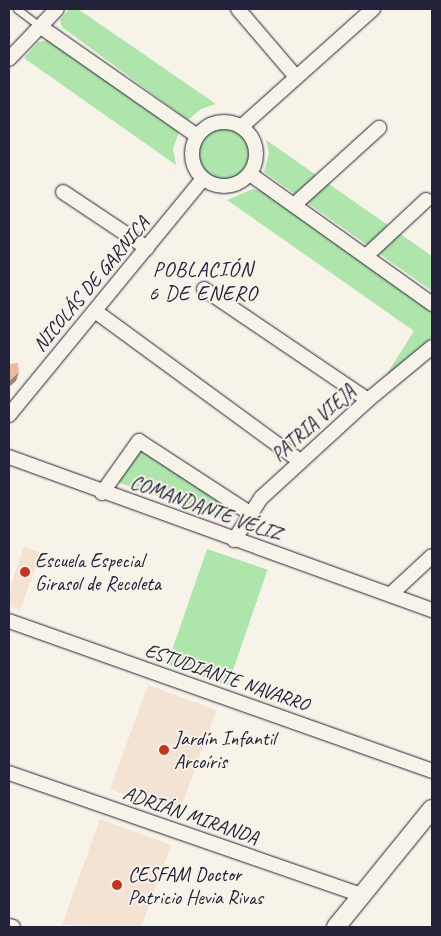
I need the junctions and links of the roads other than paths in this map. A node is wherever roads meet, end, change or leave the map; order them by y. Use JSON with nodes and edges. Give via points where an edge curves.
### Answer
{"nodes":[{"id":1,"x":17,"y":9,"type":"edge"},
{"id":2,"x":57,"y":9,"type":"edge"},
{"id":3,"x":238,"y":9,"type":"edge"},
{"id":4,"x":374,"y":9,"type":"edge"},
{"id":5,"x":41,"y":27,"type":"junction"},
{"id":6,"x":9,"y":59,"type":"edge"},
{"id":7,"x":296,"y":77,"type":"junction"},
{"id":8,"x":242,"y":126,"type":"junction"},
{"id":9,"x":379,"y":128,"type":"dead end"},
{"id":10,"x":197,"y":136,"type":"junction"},
{"id":11,"x":250,"y":174,"type":"junction"},
{"id":12,"x":203,"y":179,"type":"junction"},
{"id":13,"x":63,"y":192,"type":"dead end"},
{"id":14,"x":426,"y":200,"type":"dead end"},
{"id":15,"x":294,"y":205,"type":"junction"},
{"id":16,"x":147,"y":248,"type":"junction"},
{"id":17,"x":366,"y":256,"type":"junction"},
{"id":18,"x":204,"y":289,"type":"dead end"},
{"id":19,"x":432,"y":304,"type":"edge"},
{"id":20,"x":95,"y":311,"type":"junction"},
{"id":21,"x":432,"y":348,"type":"edge"},
{"id":22,"x":368,"y":400,"type":"junction"},
{"id":23,"x":9,"y":415,"type":"edge"},
{"id":24,"x":9,"y":457,"type":"edge"},
{"id":25,"x":300,"y":461,"type":"junction"},
{"id":26,"x":102,"y":493,"type":"junction"},
{"id":27,"x":251,"y":514,"type":"junction"},
{"id":28,"x":234,"y":540,"type":"junction"},
{"id":29,"x":432,"y":556,"type":"edge"},
{"id":30,"x":390,"y":595,"type":"junction"},
{"id":31,"x":432,"y":610,"type":"edge"},
{"id":32,"x":9,"y":621,"type":"edge"},
{"id":33,"x":432,"y":771,"type":"edge"},
{"id":34,"x":9,"y":772,"type":"edge"},
{"id":35,"x":432,"y":809,"type":"edge"},
{"id":36,"x":361,"y":896,"type":"junction"},
{"id":37,"x":9,"y":926,"type":"edge"},
{"id":38,"x":13,"y":927,"type":"edge"},
{"id":39,"x":336,"y":927,"type":"edge"}],
"edges":[{"from":1,"to":5,"type":"lane"},
{"from":2,"to":5,"type":"street"},
{"from":3,"to":7,"type":"street"},
{"from":4,"to":7,"type":"street"},
{"from":5,"to":6,"type":"street"},
{"from":5,"to":10,"type":"street"},
{"from":7,"to":8,"type":"street"},
{"from":8,"to":10,"type":"street","via":[[218,122]]},
{"from":8,"to":11,"type":"street","via":[[255,143],[257,154]]},
{"from":9,"to":15,"type":"street"},
{"from":10,"to":12,"type":"street","via":[[193,163]]},
{"from":11,"to":12,"type":"street","via":[[228,186]]},
{"from":11,"to":15,"type":"street"},
{"from":12,"to":16,"type":"street","name":"NICOLÁS DE GARNICA"},
{"from":13,"to":16,"type":"street"},
{"from":14,"to":17,"type":"street"},
{"from":15,"to":17,"type":"street"},
{"from":16,"to":20,"type":"street","name":"NICOLÁS DE GARNICA"},
{"from":17,"to":19,"type":"street"},
{"from":18,"to":22,"type":"street"},
{"from":20,"to":23,"type":"street","name":"NICOLÁS DE GARNICA"},
{"from":20,"to":25,"type":"street"},
{"from":21,"to":22,"type":"street","name":"PATRIA VIEJA"},
{"from":22,"to":25,"type":"street","name":"PATRIA VIEJA"},
{"from":24,"to":26,"type":"street","name":"COMANDANTE VÉLIZ"},
{"from":25,"to":27,"type":"street","name":"PATRIA VIEJA","via":[[261,498]]},
{"from":26,"to":27,"type":"street","via":[[139,441]]},
{"from":26,"to":28,"type":"street","name":"COMANDANTE VÉLIZ"},
{"from":27,"to":28,"type":"street","name":"PATRIA VIEJA"},
{"from":28,"to":30,"type":"street","name":"COMANDANTE VÉLIZ"},
{"from":29,"to":30,"type":"street"},
{"from":30,"to":31,"type":"street","name":"COMANDANTE VÉLIZ"},
{"from":32,"to":33,"type":"street","name":"ESTUDIANTE NAVARRO"},
{"from":34,"to":36,"type":"street","name":"ADRIÁN MIRANDA"},
{"from":35,"to":36,"type":"street"},
{"from":36,"to":39,"type":"street"},
{"from":37,"to":38,"type":"street"}]}
